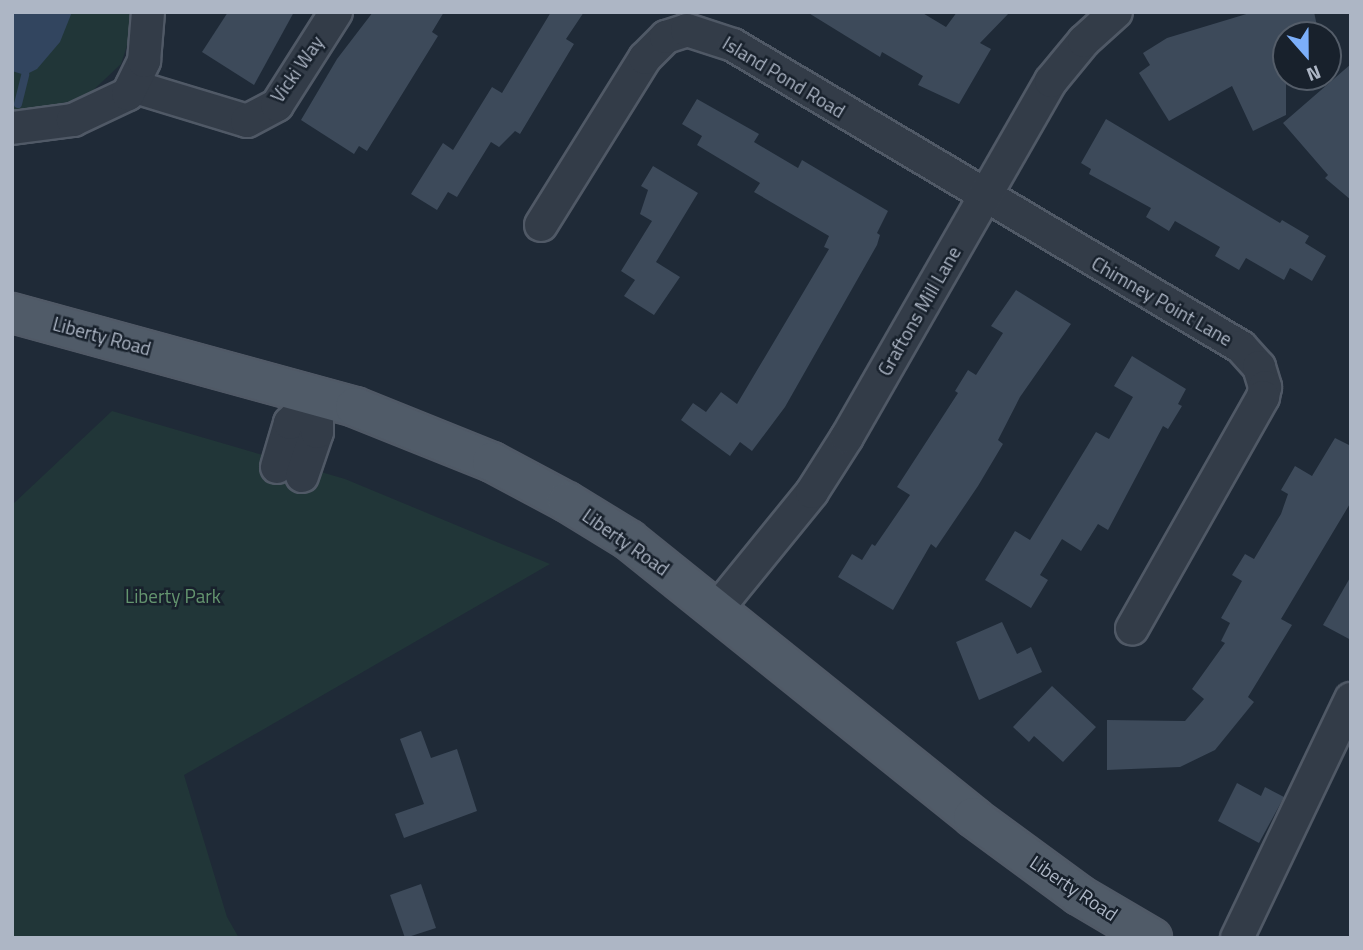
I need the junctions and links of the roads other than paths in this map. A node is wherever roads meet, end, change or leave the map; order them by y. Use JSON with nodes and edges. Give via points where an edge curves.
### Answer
{"nodes":[{"id":1,"x":148,"y":12,"type":"edge"},
{"id":2,"x":336,"y":12,"type":"edge"},
{"id":3,"x":1116,"y":12,"type":"edge"},
{"id":4,"x":132,"y":86,"type":"junction"},
{"id":5,"x":12,"y":128,"type":"edge"},
{"id":6,"x":984,"y":197,"type":"junction"},
{"id":7,"x":541,"y":225,"type":"dead end"},
{"id":8,"x":12,"y":313,"type":"edge"},
{"id":9,"x":317,"y":396,"type":"junction"},
{"id":10,"x":289,"y":471,"type":"dead end"},
{"id":11,"x":717,"y":609,"type":"junction"},
{"id":12,"x":1132,"y":629,"type":"dead end"},
{"id":13,"x":1351,"y":699,"type":"edge"},
{"id":14,"x":1152,"y":938,"type":"edge"},
{"id":15,"x":1237,"y":938,"type":"edge"}],
"edges":[{"from":1,"to":4,"type":"street","via":[[144,61]]},
{"from":2,"to":4,"type":"street","name":"Vicki Way","via":[[277,104],[247,121]]},
{"from":3,"to":6,"type":"street","name":"Graftons Mill Lane","via":[[1051,81]]},
{"from":4,"to":5,"type":"street","via":[[128,94],[73,120]]},
{"from":6,"to":7,"type":"street","name":"Island Pond Road","via":[[733,45],[687,30],[666,37],[645,58]]},
{"from":6,"to":11,"type":"street","name":"Graftons Mill Lane","via":[[812,492]]},
{"from":6,"to":12,"type":"street","name":"Chimney Point Lane","via":[[1241,348],[1259,368],[1263,397]]},
{"from":8,"to":9,"type":"main road","name":"Liberty Road"},
{"from":9,"to":10,"type":"street","via":[[290,423]]},
{"from":9,"to":11,"type":"main road","name":"Liberty Road","via":[[492,462],[629,540]]},
{"from":11,"to":14,"type":"main road","name":"Liberty Road","via":[[973,817],[1079,895]]},
{"from":13,"to":15,"type":"street"}]}
